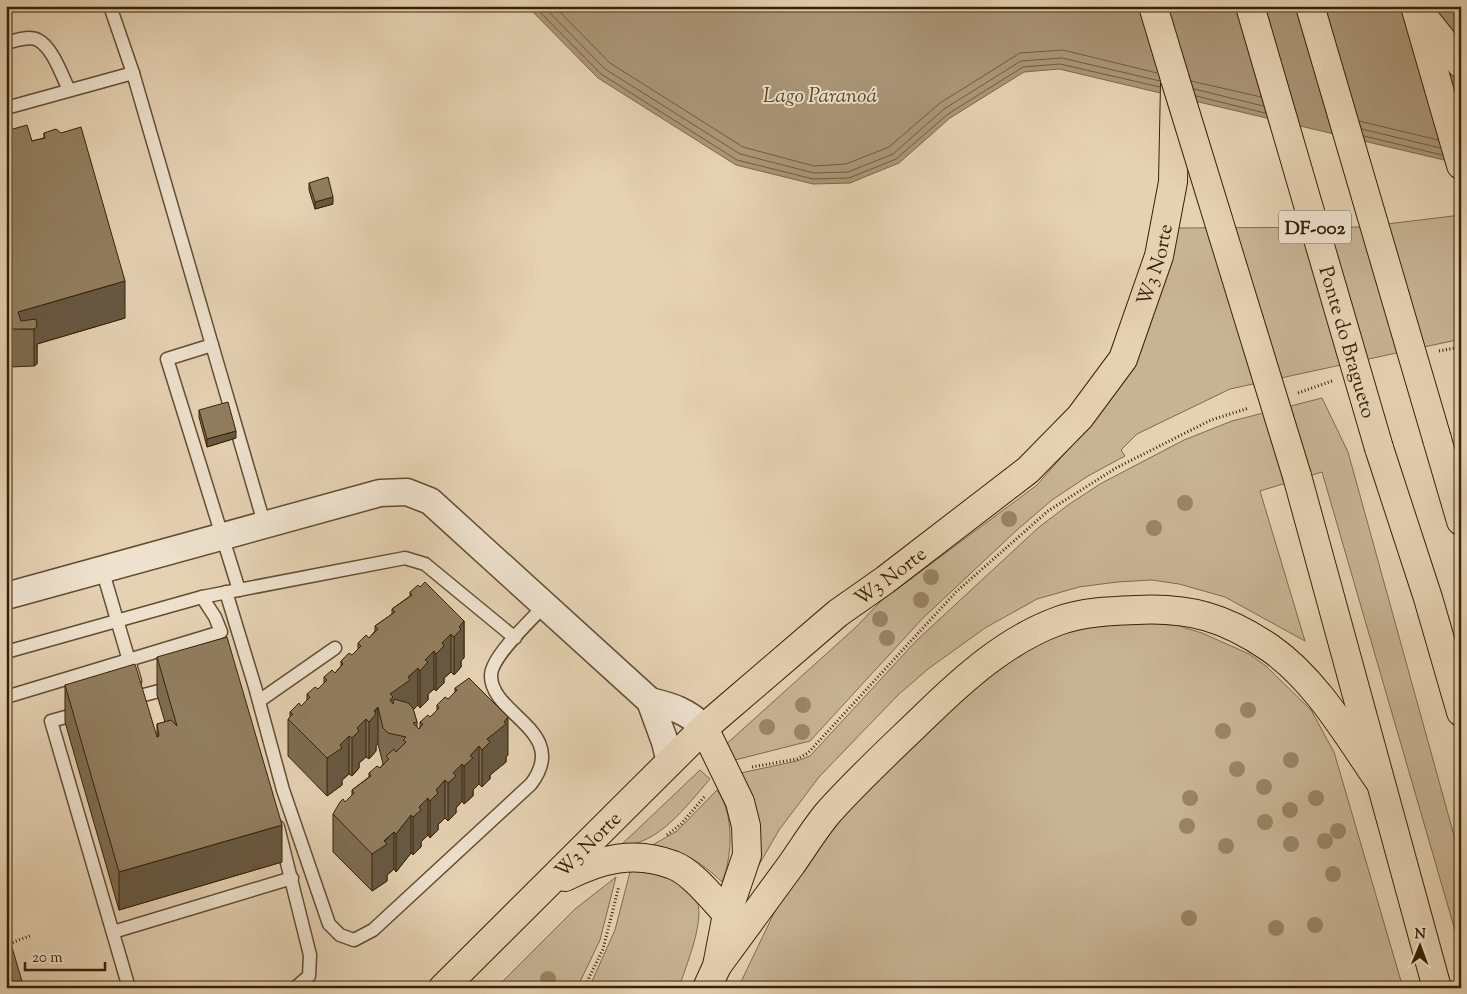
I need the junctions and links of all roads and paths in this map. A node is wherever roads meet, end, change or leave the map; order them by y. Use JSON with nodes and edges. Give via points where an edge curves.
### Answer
{"nodes":[{"id":1,"x":110,"y":6,"type":"edge"},
{"id":2,"x":1153,"y":6,"type":"edge"},
{"id":3,"x":1250,"y":6,"type":"edge"},
{"id":4,"x":1310,"y":6,"type":"edge"},
{"id":5,"x":1415,"y":6,"type":"edge"},
{"id":6,"x":6,"y":43,"type":"edge"},
{"id":7,"x":1461,"y":64,"type":"edge"},
{"id":8,"x":133,"y":72,"type":"junction"},
{"id":9,"x":1175,"y":79,"type":"junction"},
{"id":10,"x":69,"y":90,"type":"junction"},
{"id":11,"x":6,"y":108,"type":"edge"},
{"id":12,"x":1461,"y":165,"type":"edge"},
{"id":13,"x":212,"y":345,"type":"junction"},
{"id":14,"x":1461,"y":346,"type":"edge"},
{"id":15,"x":1436,"y":352,"type":"dead end"},
{"id":16,"x":1334,"y":381,"type":"dead end"},
{"id":17,"x":1296,"y":393,"type":"dead end"},
{"id":18,"x":1258,"y":405,"type":"dead end"},
{"id":19,"x":1461,"y":522,"type":"edge"},
{"id":20,"x":264,"y":523,"type":"junction"},
{"id":21,"x":221,"y":535,"type":"junction"},
{"id":22,"x":102,"y":569,"type":"junction"},
{"id":23,"x":239,"y":590,"type":"junction"},
{"id":24,"x":226,"y":592,"type":"junction"},
{"id":25,"x":6,"y":596,"type":"edge"},
{"id":26,"x":202,"y":597,"type":"junction"},
{"id":27,"x":544,"y":606,"type":"junction"},
{"id":28,"x":117,"y":620,"type":"junction"},
{"id":29,"x":515,"y":638,"type":"junction"},
{"id":30,"x":335,"y":648,"type":"dead end"},
{"id":31,"x":6,"y":652,"type":"edge"},
{"id":32,"x":128,"y":661,"type":"junction"},
{"id":33,"x":188,"y":683,"type":"edge"},
{"id":34,"x":6,"y":697,"type":"edge"},
{"id":35,"x":259,"y":701,"type":"junction"},
{"id":36,"x":650,"y":701,"type":"junction"},
{"id":37,"x":96,"y":708,"type":"edge"},
{"id":38,"x":1461,"y":712,"type":"edge"},
{"id":39,"x":704,"y":728,"type":"junction"},
{"id":40,"x":670,"y":762,"type":"junction"},
{"id":41,"x":727,"y":774,"type":"junction"},
{"id":42,"x":1380,"y":782,"type":"junction"},
{"id":43,"x":274,"y":812,"type":"edge"},
{"id":44,"x":632,"y":857,"type":"junction"},
{"id":45,"x":292,"y":878,"type":"junction"},
{"id":46,"x":546,"y":886,"type":"junction"},
{"id":47,"x":727,"y":914,"type":"junction"},
{"id":48,"x":112,"y":932,"type":"junction"},
{"id":49,"x":32,"y":935,"type":"dead end"},
{"id":50,"x":6,"y":945,"type":"edge"},
{"id":51,"x":712,"y":977,"type":"edge"},
{"id":52,"x":129,"y":988,"type":"edge"},
{"id":53,"x":295,"y":988,"type":"edge"},
{"id":54,"x":443,"y":988,"type":"edge"},
{"id":55,"x":584,"y":988,"type":"edge"},
{"id":56,"x":1437,"y":988,"type":"edge"}],
"edges":[{"from":1,"to":8,"type":"lane"},
{"from":2,"to":9,"type":"main road"},
{"from":3,"to":38,"type":"main road","name":"Ponte do Bragueto","number":"DF-002","bridge":true,"via":[[1379,448]]},
{"from":4,"to":19,"type":"main road","number":"DF-002","bridge":true},
{"from":5,"to":7,"type":"main road"},
{"from":5,"to":12,"type":"main road"},
{"from":6,"to":10,"type":"lane","via":[[37,39],[48,48]]},
{"from":8,"to":10,"type":"lane"},
{"from":8,"to":13,"type":"lane"},
{"from":9,"to":39,"type":"main road","name":"W3 Norte","via":[[1173,182],[1159,256],[1123,359],[1080,417],[1028,470],[838,613]]},
{"from":9,"to":42,"type":"main road","bridge":true,"via":[[1297,476]]},
{"from":10,"to":11,"type":"lane"},
{"from":13,"to":20,"type":"lane"},
{"from":13,"to":21,"type":"lane","via":[[167,359]]},
{"from":14,"to":15,"type":"path"},
{"from":16,"to":17,"type":"path"},
{"from":18,"to":41,"type":"path","via":[[1211,420],[1116,468],[1048,511],[956,592],[808,753],[797,759],[741,768]]},
{"from":20,"to":21,"type":"street"},
{"from":20,"to":27,"type":"street","via":[[380,493],[407,492],[430,500]]},
{"from":21,"to":22,"type":"street"},
{"from":21,"to":23,"type":"lane"},
{"from":22,"to":25,"type":"street"},
{"from":22,"to":28,"type":"lane"},
{"from":23,"to":24,"type":"lane"},
{"from":23,"to":29,"type":"lane","via":[[405,558],[425,564]]},
{"from":24,"to":26,"type":"lane"},
{"from":24,"to":35,"type":"lane"},
{"from":26,"to":28,"type":"lane"},
{"from":26,"to":32,"type":"lane","via":[[221,632]]},
{"from":27,"to":29,"type":"lane"},
{"from":27,"to":36,"type":"street"},
{"from":28,"to":31,"type":"lane"},
{"from":28,"to":32,"type":"lane"},
{"from":29,"to":35,"type":"lane","via":[[497,658],[491,674],[492,682],[494,690],[537,738],[542,754],[541,771],[531,784],[373,930],[354,940],[340,935],[329,924],[283,790]]},
{"from":30,"to":35,"type":"lane"},
{"from":32,"to":33,"type":"lane","via":[[135,697]]},
{"from":32,"to":34,"type":"lane"},
{"from":36,"to":39,"type":"street","via":[[693,716]]},
{"from":36,"to":40,"type":"street"},
{"from":37,"to":48,"type":"lane","via":[[52,721]]},
{"from":39,"to":40,"type":"main road","name":"W3 Norte"},
{"from":39,"to":41,"type":"main road"},
{"from":40,"to":46,"type":"main road","name":"W3 Norte"},
{"from":41,"to":44,"type":"path","via":[[681,824]]},
{"from":41,"to":47,"type":"main road","via":[[740,802],[746,826],[747,854]]},
{"from":42,"to":51,"type":"main road","via":[[1325,703],[1272,649],[1242,630],[1216,618],[1185,611],[1149,609],[1079,615],[1055,622],[1020,639],[949,693],[827,815]]},
{"from":42,"to":56,"type":"main road"},
{"from":43,"to":45,"type":"lane"},
{"from":44,"to":46,"type":"main road","via":[[585,866]]},
{"from":44,"to":47,"type":"main road","via":[[674,865],[700,885]]},
{"from":44,"to":55,"type":"path","via":[[617,891],[603,949]]},
{"from":45,"to":48,"type":"lane"},
{"from":45,"to":53,"type":"lane","via":[[310,955],[309,976]]},
{"from":46,"to":54,"type":"main road","name":"W3 Norte"},
{"from":47,"to":51,"type":"main road"},
{"from":48,"to":52,"type":"lane"},
{"from":49,"to":50,"type":"path"}]}
